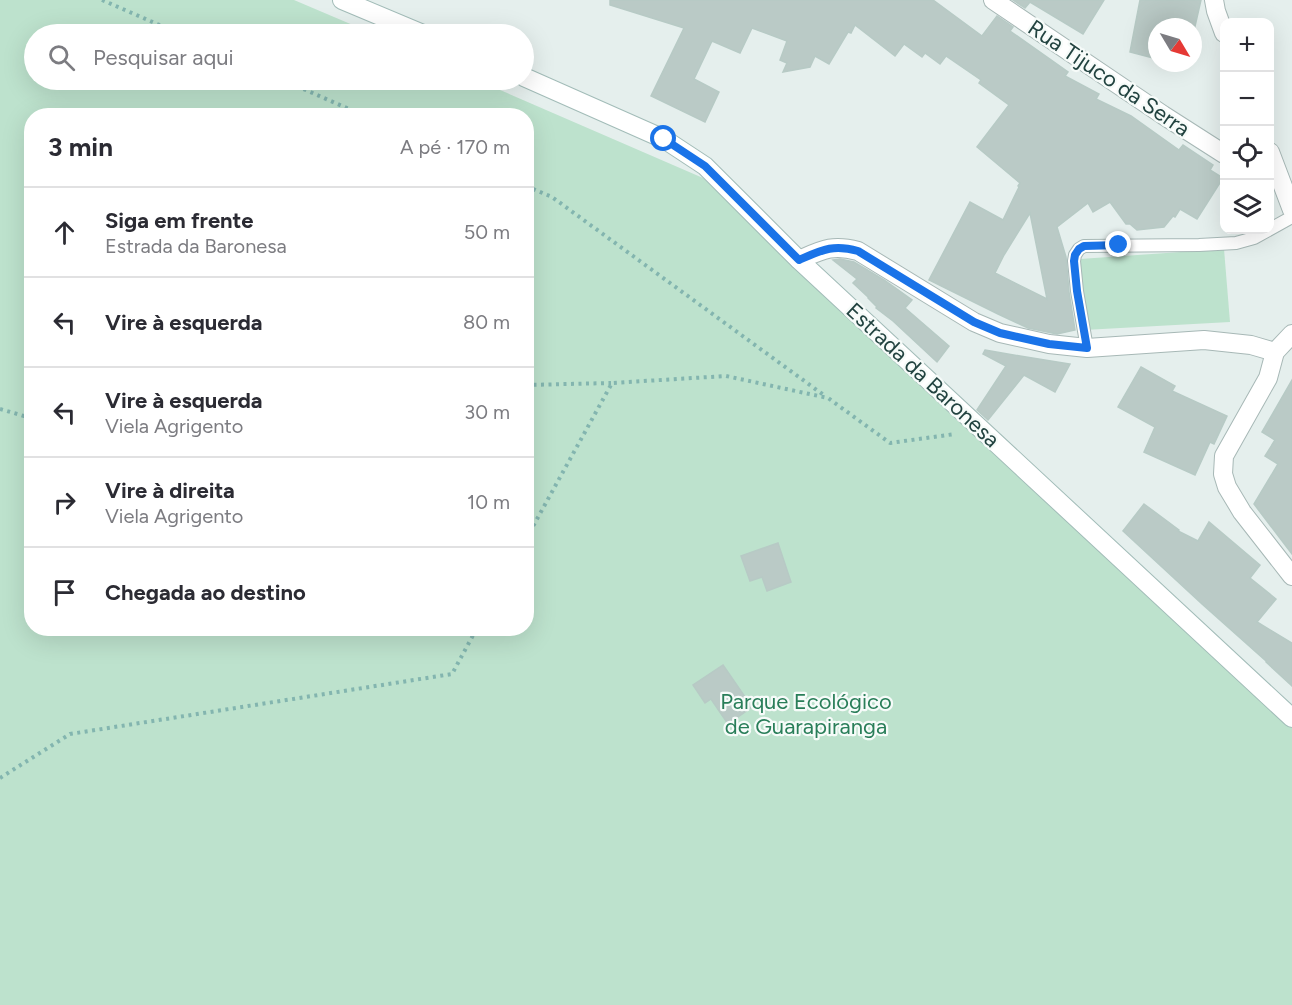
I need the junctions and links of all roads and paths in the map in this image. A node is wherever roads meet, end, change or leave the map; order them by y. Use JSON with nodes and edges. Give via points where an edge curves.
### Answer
{"nodes":[{"id":1,"x":102,"y":0,"type":"edge"},
{"id":2,"x":342,"y":0,"type":"edge"},
{"id":3,"x":993,"y":0,"type":"edge"},
{"id":4,"x":1214,"y":0,"type":"edge"},
{"id":5,"x":1220,"y":22,"type":"edge"},
{"id":6,"x":157,"y":24,"type":"edge"},
{"id":7,"x":399,"y":24,"type":"edge"},
{"id":8,"x":534,"y":81,"type":"edge"},
{"id":9,"x":306,"y":90,"type":"edge"},
{"id":10,"x":347,"y":108,"type":"edge"},
{"id":11,"x":1220,"y":151,"type":"edge"},
{"id":12,"x":1277,"y":188,"type":"edge"},
{"id":13,"x":534,"y":190,"type":"edge"},
{"id":14,"x":1292,"y":210,"type":"edge"},
{"id":15,"x":1292,"y":217,"type":"edge"},
{"id":16,"x":799,"y":260,"type":"junction"},
{"id":17,"x":1292,"y":334,"type":"edge"},
{"id":18,"x":1087,"y":348,"type":"junction"},
{"id":19,"x":1275,"y":352,"type":"junction"},
{"id":20,"x":612,"y":383,"type":"junction"},
{"id":21,"x":534,"y":385,"type":"edge"},
{"id":22,"x":828,"y":398,"type":"junction"},
{"id":23,"x":0,"y":409,"type":"edge"},
{"id":24,"x":24,"y":416,"type":"edge"},
{"id":25,"x":982,"y":430,"type":"junction"},
{"id":26,"x":534,"y":524,"type":"edge"},
{"id":27,"x":1292,"y":576,"type":"edge"},
{"id":28,"x":473,"y":636,"type":"edge"},
{"id":29,"x":1292,"y":718,"type":"edge"},
{"id":30,"x":0,"y":778,"type":"edge"}],
"edges":[{"from":1,"to":6,"type":"path"},
{"from":2,"to":7,"type":"street"},
{"from":3,"to":11,"type":"street","name":"Rua Tijuco da Serra"},
{"from":4,"to":5,"type":"street"},
{"from":8,"to":16,"type":"street","name":"Estrada da Baronesa","via":[[664,139],[705,166]]},
{"from":9,"to":10,"type":"path"},
{"from":12,"to":14,"type":"street"},
{"from":13,"to":22,"type":"path","via":[[552,198]]},
{"from":15,"to":18,"type":"lane","via":[[1254,238],[1236,243],[1079,249],[1074,261]]},
{"from":16,"to":18,"type":"street","via":[[828,248],[845,247],[1000,333]]},
{"from":16,"to":25,"type":"street","name":"Estrada da Baronesa"},
{"from":17,"to":19,"type":"street"},
{"from":18,"to":19,"type":"street","via":[[1204,340]]},
{"from":19,"to":27,"type":"street","via":[[1268,378],[1224,456],[1223,474],[1242,512]]},
{"from":20,"to":21,"type":"path"},
{"from":20,"to":22,"type":"path","via":[[726,376]]},
{"from":20,"to":26,"type":"path"},
{"from":22,"to":25,"type":"path","via":[[890,443]]},
{"from":23,"to":24,"type":"path"},
{"from":25,"to":29,"type":"street","name":"Estrada da Baronesa"},
{"from":28,"to":30,"type":"path","via":[[452,674],[70,734]]}]}
